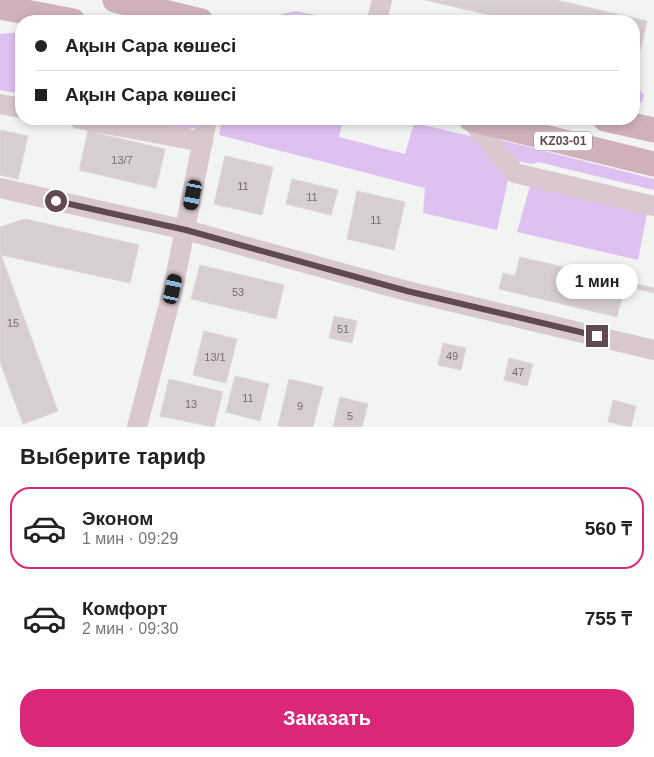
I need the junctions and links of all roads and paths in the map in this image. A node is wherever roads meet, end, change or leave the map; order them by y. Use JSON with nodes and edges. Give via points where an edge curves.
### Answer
{"nodes":[{"id":1,"x":115,"y":0,"type":"edge"},
{"id":2,"x":382,"y":0,"type":"edge"},
{"id":3,"x":0,"y":7,"type":"edge"},
{"id":4,"x":45,"y":15,"type":"edge"},
{"id":5,"x":176,"y":15,"type":"edge"},
{"id":6,"x":378,"y":15,"type":"edge"},
{"id":7,"x":15,"y":17,"type":"edge"},
{"id":8,"x":0,"y":18,"type":"edge"},
{"id":9,"x":0,"y":104,"type":"edge"},
{"id":10,"x":15,"y":107,"type":"edge"},
{"id":11,"x":111,"y":125,"type":"edge"},
{"id":12,"x":207,"y":125,"type":"edge"},
{"id":13,"x":476,"y":125,"type":"edge"},
{"id":14,"x":495,"y":125,"type":"edge"},
{"id":15,"x":632,"y":125,"type":"edge"},
{"id":16,"x":654,"y":130,"type":"edge"},
{"id":17,"x":203,"y":142,"type":"junction"},
{"id":18,"x":654,"y":164,"type":"edge"},
{"id":19,"x":0,"y":188,"type":"edge"},
{"id":20,"x":654,"y":206,"type":"edge"},
{"id":21,"x":186,"y":230,"type":"junction"},
{"id":22,"x":654,"y":350,"type":"edge"},
{"id":23,"x":137,"y":427,"type":"edge"}],
"edges":[{"from":1,"to":5,"type":"main road"},
{"from":2,"to":6,"type":"street"},
{"from":3,"to":4,"type":"main road"},
{"from":7,"to":8,"type":"street"},
{"from":9,"to":10,"type":"street"},
{"from":11,"to":17,"type":"street"},
{"from":12,"to":17,"type":"street"},
{"from":13,"to":20,"type":"street","via":[[516,173]]},
{"from":14,"to":18,"type":"main road","number":"KZ03-01"},
{"from":15,"to":16,"type":"main road","number":"KZ03-01"},
{"from":17,"to":21,"type":"street"},
{"from":19,"to":21,"type":"street"},
{"from":21,"to":22,"type":"street","via":[[407,291]]},
{"from":21,"to":23,"type":"street"}]}
